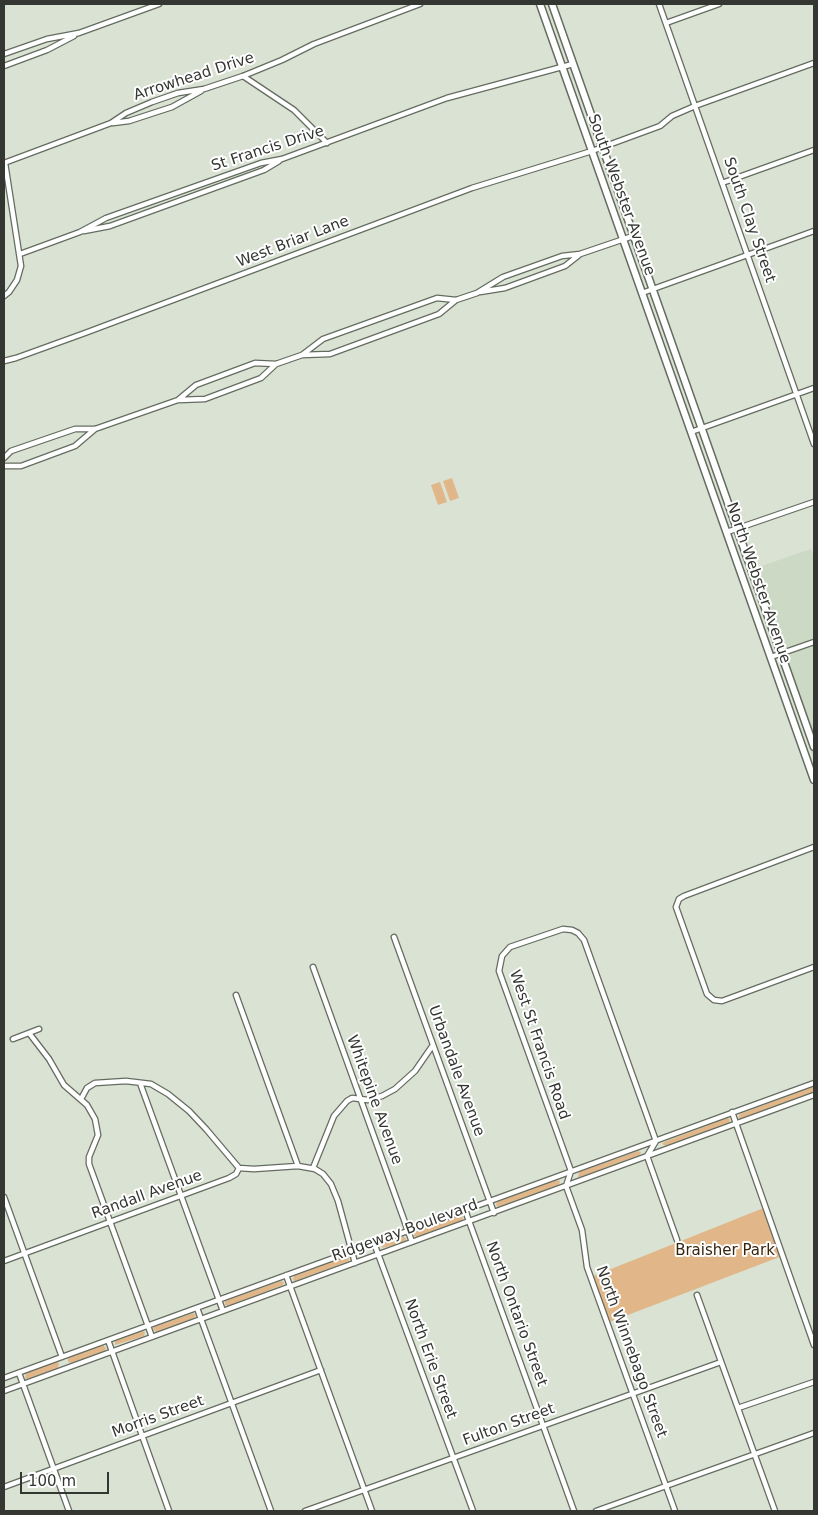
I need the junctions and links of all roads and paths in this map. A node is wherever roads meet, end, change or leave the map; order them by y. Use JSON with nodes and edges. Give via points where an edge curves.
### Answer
{"nodes":[{"id":1,"x":159,"y":4,"type":"edge"},
{"id":2,"x":420,"y":4,"type":"edge"},
{"id":3,"x":540,"y":4,"type":"edge"},
{"id":4,"x":552,"y":4,"type":"edge"},
{"id":5,"x":659,"y":4,"type":"edge"},
{"id":6,"x":719,"y":4,"type":"edge"},
{"id":7,"x":666,"y":23,"type":"junction"},
{"id":8,"x":80,"y":33,"type":"junction"},
{"id":9,"x":4,"y":54,"type":"edge"},
{"id":10,"x":814,"y":63,"type":"edge"},
{"id":11,"x":573,"y":64,"type":"junction"},
{"id":12,"x":4,"y":66,"type":"edge"},
{"id":13,"x":562,"y":67,"type":"junction"},
{"id":14,"x":242,"y":76,"type":"junction"},
{"id":15,"x":204,"y":89,"type":"junction"},
{"id":16,"x":695,"y":106,"type":"junction"},
{"id":17,"x":111,"y":123,"type":"junction"},
{"id":18,"x":328,"y":143,"type":"junction"},
{"id":19,"x":602,"y":147,"type":"junction"},
{"id":20,"x":814,"y":150,"type":"edge"},
{"id":21,"x":592,"y":151,"type":"junction"},
{"id":22,"x":282,"y":159,"type":"junction"},
{"id":23,"x":4,"y":163,"type":"edge"},
{"id":24,"x":722,"y":183,"type":"junction"},
{"id":25,"x":814,"y":231,"type":"edge"},
{"id":26,"x":80,"y":232,"type":"junction"},
{"id":27,"x":633,"y":236,"type":"junction"},
{"id":28,"x":624,"y":239,"type":"junction"},
{"id":29,"x":20,"y":254,"type":"junction"},
{"id":30,"x":580,"y":254,"type":"junction"},
{"id":31,"x":748,"y":255,"type":"junction"},
{"id":32,"x":652,"y":290,"type":"junction"},
{"id":33,"x":477,"y":293,"type":"junction"},
{"id":34,"x":642,"y":293,"type":"junction"},
{"id":35,"x":4,"y":296,"type":"edge"},
{"id":36,"x":456,"y":300,"type":"junction"},
{"id":37,"x":302,"y":355,"type":"junction"},
{"id":38,"x":4,"y":361,"type":"edge"},
{"id":39,"x":276,"y":364,"type":"junction"},
{"id":40,"x":814,"y":388,"type":"edge"},
{"id":41,"x":689,"y":392,"type":"joint"},
{"id":42,"x":678,"y":395,"type":"joint"},
{"id":43,"x":797,"y":395,"type":"junction"},
{"id":44,"x":178,"y":400,"type":"junction"},
{"id":45,"x":702,"y":428,"type":"junction"},
{"id":46,"x":95,"y":429,"type":"junction"},
{"id":47,"x":692,"y":432,"type":"junction"},
{"id":48,"x":814,"y":444,"type":"edge"},
{"id":49,"x":4,"y":458,"type":"edge"},
{"id":50,"x":4,"y":466,"type":"edge"},
{"id":51,"x":814,"y":502,"type":"edge"},
{"id":52,"x":737,"y":528,"type":"junction"},
{"id":53,"x":726,"y":532,"type":"junction"},
{"id":54,"x":814,"y":642,"type":"edge"},
{"id":55,"x":781,"y":654,"type":"junction"},
{"id":56,"x":771,"y":657,"type":"junction"},
{"id":57,"x":814,"y":747,"type":"edge"},
{"id":58,"x":814,"y":780,"type":"edge"},
{"id":59,"x":814,"y":848,"type":"edge"},
{"id":60,"x":394,"y":938,"type":"dead end"},
{"id":61,"x":313,"y":967,"type":"dead end"},
{"id":62,"x":814,"y":967,"type":"edge"},
{"id":63,"x":236,"y":995,"type":"dead end"},
{"id":64,"x":39,"y":1029,"type":"dead end"},
{"id":65,"x":29,"y":1033,"type":"junction"},
{"id":66,"x":13,"y":1038,"type":"dead end"},
{"id":67,"x":433,"y":1045,"type":"junction"},
{"id":68,"x":140,"y":1083,"type":"junction"},
{"id":69,"x":814,"y":1083,"type":"edge"},
{"id":70,"x":814,"y":1095,"type":"edge"},
{"id":71,"x":81,"y":1098,"type":"junction"},
{"id":72,"x":361,"y":1099,"type":"junction"},
{"id":73,"x":732,"y":1112,"type":"junction"},
{"id":74,"x":736,"y":1124,"type":"junction"},
{"id":75,"x":656,"y":1141,"type":"junction"},
{"id":76,"x":647,"y":1156,"type":"junction"},
{"id":77,"x":298,"y":1166,"type":"junction"},
{"id":78,"x":239,"y":1168,"type":"junction"},
{"id":79,"x":313,"y":1168,"type":"junction"},
{"id":80,"x":571,"y":1171,"type":"junction"},
{"id":81,"x":566,"y":1186,"type":"junction"},
{"id":82,"x":181,"y":1196,"type":"junction"},
{"id":83,"x":4,"y":1198,"type":"edge"},
{"id":84,"x":489,"y":1201,"type":"junction"},
{"id":85,"x":465,"y":1210,"type":"junction"},
{"id":86,"x":494,"y":1212,"type":"junction"},
{"id":87,"x":469,"y":1221,"type":"junction"},
{"id":88,"x":110,"y":1222,"type":"junction"},
{"id":89,"x":408,"y":1230,"type":"junction"},
{"id":90,"x":677,"y":1240,"type":"dead end"},
{"id":91,"x":412,"y":1242,"type":"junction"},
{"id":92,"x":374,"y":1243,"type":"junction"},
{"id":93,"x":351,"y":1252,"type":"junction"},
{"id":94,"x":24,"y":1254,"type":"junction"},
{"id":95,"x":378,"y":1254,"type":"junction"},
{"id":96,"x":4,"y":1261,"type":"edge"},
{"id":97,"x":355,"y":1263,"type":"junction"},
{"id":98,"x":286,"y":1275,"type":"junction"},
{"id":99,"x":290,"y":1286,"type":"junction"},
{"id":100,"x":697,"y":1295,"type":"dead end"},
{"id":101,"x":218,"y":1300,"type":"junction"},
{"id":102,"x":197,"y":1308,"type":"junction"},
{"id":103,"x":222,"y":1311,"type":"junction"},
{"id":104,"x":201,"y":1319,"type":"junction"},
{"id":105,"x":148,"y":1326,"type":"junction"},
{"id":106,"x":152,"y":1337,"type":"junction"},
{"id":107,"x":108,"y":1340,"type":"junction"},
{"id":108,"x":814,"y":1346,"type":"edge"},
{"id":109,"x":112,"y":1351,"type":"junction"},
{"id":110,"x":62,"y":1357,"type":"junction"},
{"id":111,"x":721,"y":1362,"type":"junction"},
{"id":112,"x":321,"y":1370,"type":"junction"},
{"id":113,"x":18,"y":1373,"type":"junction"},
{"id":114,"x":4,"y":1378,"type":"edge"},
{"id":115,"x":814,"y":1382,"type":"edge"},
{"id":116,"x":23,"y":1384,"type":"junction"},
{"id":117,"x":4,"y":1391,"type":"edge"},
{"id":118,"x":633,"y":1394,"type":"junction"},
{"id":119,"x":232,"y":1403,"type":"junction"},
{"id":120,"x":738,"y":1408,"type":"junction"},
{"id":121,"x":544,"y":1426,"type":"junction"},
{"id":122,"x":814,"y":1433,"type":"edge"},
{"id":123,"x":142,"y":1436,"type":"junction"},
{"id":124,"x":755,"y":1454,"type":"junction"},
{"id":125,"x":454,"y":1458,"type":"junction"},
{"id":126,"x":54,"y":1468,"type":"junction"},
{"id":127,"x":4,"y":1486,"type":"edge"},
{"id":128,"x":666,"y":1486,"type":"junction"},
{"id":129,"x":364,"y":1490,"type":"junction"},
{"id":130,"x":69,"y":1511,"type":"edge"},
{"id":131,"x":169,"y":1511,"type":"edge"},
{"id":132,"x":271,"y":1511,"type":"edge"},
{"id":133,"x":305,"y":1511,"type":"edge"},
{"id":134,"x":372,"y":1511,"type":"edge"},
{"id":135,"x":473,"y":1511,"type":"edge"},
{"id":136,"x":574,"y":1511,"type":"edge"},
{"id":137,"x":596,"y":1511,"type":"edge"},
{"id":138,"x":675,"y":1511,"type":"edge"},
{"id":139,"x":775,"y":1511,"type":"edge"}],
"edges":[{"from":1,"to":8,"type":"street"},
{"from":2,"to":14,"type":"street","name":"Arrowhead Drive","via":[[314,44]]},
{"from":3,"to":13,"type":"main road","name":"South Webster Avenue"},
{"from":4,"to":11,"type":"main road","name":"South Webster Avenue"},
{"from":5,"to":7,"type":"street","name":"South Clay Street"},
{"from":6,"to":7,"type":"street"},
{"from":7,"to":16,"type":"street","name":"South Clay Street"},
{"from":8,"to":9,"type":"street","via":[[47,39]]},
{"from":8,"to":12,"type":"street"},
{"from":10,"to":16,"type":"street","name":"West Briar Lane"},
{"from":11,"to":13,"type":"street","name":"St Francis Drive"},
{"from":11,"to":19,"type":"main road","name":"South Webster Avenue"},
{"from":13,"to":18,"type":"street","name":"St Francis Drive","via":[[447,98]]},
{"from":13,"to":21,"type":"main road","name":"South Webster Avenue"},
{"from":14,"to":15,"type":"street","name":"Arrowhead Drive"},
{"from":14,"to":18,"type":"street","via":[[294,110]]},
{"from":15,"to":17,"type":"street","via":[[172,107],[129,121]]},
{"from":15,"to":17,"type":"street","name":"Arrowhead Drive","via":[[152,102],[126,112]]},
{"from":16,"to":19,"type":"street","name":"West Briar Lane","via":[[672,116],[660,126]]},
{"from":16,"to":24,"type":"street","name":"South Clay Street"},
{"from":17,"to":23,"type":"street","name":"Arrowhead Drive"},
{"from":18,"to":22,"type":"street","name":"St Francis Drive"},
{"from":19,"to":21,"type":"street","name":"West Briar Lane"},
{"from":19,"to":27,"type":"main road","name":"South Webster Avenue"},
{"from":20,"to":24,"type":"street"},
{"from":21,"to":28,"type":"main road","name":"South Webster Avenue"},
{"from":21,"to":38,"type":"street","name":"West Briar Lane","via":[[472,188]]},
{"from":22,"to":26,"type":"street","name":"St Francis Drive","via":[[261,163],[106,218]]},
{"from":22,"to":26,"type":"street","via":[[264,170],[110,226]]},
{"from":23,"to":29,"type":"street"},
{"from":24,"to":31,"type":"street","name":"South Clay Street"},
{"from":25,"to":31,"type":"street"},
{"from":26,"to":29,"type":"street","name":"St Francis Drive"},
{"from":27,"to":28,"type":"street"},
{"from":27,"to":32,"type":"main road","name":"South Webster Avenue"},
{"from":28,"to":30,"type":"street"},
{"from":28,"to":34,"type":"main road","name":"South Webster Avenue"},
{"from":29,"to":35,"type":"street","via":[[17,280]]},
{"from":30,"to":33,"type":"street","via":[[562,256],[503,277]]},
{"from":30,"to":33,"type":"street","via":[[565,266],[506,288]]},
{"from":31,"to":32,"type":"street"},
{"from":31,"to":43,"type":"street","name":"South Clay Street"},
{"from":32,"to":34,"type":"street"},
{"from":32,"to":41,"type":"main road","name":"South Webster Avenue"},
{"from":33,"to":36,"type":"street"},
{"from":34,"to":42,"type":"main road","name":"South Webster Avenue"},
{"from":36,"to":37,"type":"street","via":[[439,314],[339,351]]},
{"from":36,"to":37,"type":"street","via":[[437,298],[402,310],[323,339]]},
{"from":37,"to":39,"type":"street"},
{"from":39,"to":44,"type":"street","via":[[261,378],[205,399]]},
{"from":39,"to":44,"type":"street","via":[[255,363],[196,385]]},
{"from":40,"to":43,"type":"street"},
{"from":41,"to":45,"type":"main road","name":"North Webster Avenue"},
{"from":42,"to":47,"type":"main road","name":"North Webster Avenue"},
{"from":43,"to":45,"type":"street"},
{"from":43,"to":48,"type":"street","name":"South Clay Street"},
{"from":44,"to":46,"type":"street"},
{"from":45,"to":47,"type":"street"},
{"from":45,"to":52,"type":"main road","name":"North Webster Avenue"},
{"from":46,"to":49,"type":"street","via":[[75,429],[11,451]]},
{"from":46,"to":50,"type":"street","via":[[75,446],[21,466]]},
{"from":47,"to":53,"type":"main road","name":"North Webster Avenue"},
{"from":51,"to":52,"type":"street"},
{"from":52,"to":53,"type":"street"},
{"from":52,"to":55,"type":"main road","name":"North Webster Avenue"},
{"from":53,"to":56,"type":"main road","name":"North Webster Avenue"},
{"from":54,"to":55,"type":"street"},
{"from":55,"to":56,"type":"street"},
{"from":55,"to":57,"type":"main road","name":"North Webster Avenue"},
{"from":56,"to":58,"type":"main road","name":"North Webster Avenue"},
{"from":59,"to":62,"type":"street","via":[[682,897],[677,903],[677,911],[711,998],[718,1001]]},
{"from":60,"to":67,"type":"street","name":"Urbandale Avenue"},
{"from":61,"to":72,"type":"street","name":"Whitepine Avenue"},
{"from":63,"to":77,"type":"street"},
{"from":64,"to":65,"type":"street"},
{"from":65,"to":66,"type":"street"},
{"from":65,"to":71,"type":"street","via":[[64,1085]]},
{"from":67,"to":72,"type":"street","via":[[405,1081],[382,1096]]},
{"from":67,"to":84,"type":"street","name":"Urbandale Avenue"},
{"from":68,"to":71,"type":"street","via":[[95,1083]]},
{"from":68,"to":78,"type":"street","via":[[160,1089],[189,1111]]},
{"from":68,"to":82,"type":"street"},
{"from":69,"to":73,"type":"street","name":"Ridgeway Boulevard"},
{"from":70,"to":74,"type":"street","name":"Ridgeway Boulevard"},
{"from":71,"to":88,"type":"street","via":[[97,1129],[89,1164]]},
{"from":72,"to":79,"type":"street","via":[[350,1099],[339,1110]]},
{"from":72,"to":89,"type":"street","name":"Whitepine Avenue"},
{"from":73,"to":74,"type":"street"},
{"from":73,"to":75,"type":"street","name":"Ridgeway Boulevard"},
{"from":74,"to":76,"type":"street","name":"Ridgeway Boulevard"},
{"from":74,"to":108,"type":"street"},
{"from":75,"to":76,"type":"street"},
{"from":75,"to":80,"type":"street","name":"Ridgeway Boulevard"},
{"from":75,"to":80,"type":"street","name":"West St Francis Road","via":[[584,940],[572,930],[556,930],[510,948],[502,956],[499,971]]},
{"from":76,"to":81,"type":"street","name":"Ridgeway Boulevard"},
{"from":76,"to":90,"type":"street"},
{"from":77,"to":78,"type":"street"},
{"from":77,"to":79,"type":"street"},
{"from":78,"to":82,"type":"street","name":"Randall Avenue","via":[[229,1178]]},
{"from":79,"to":93,"type":"street","via":[[327,1179],[335,1193]]},
{"from":80,"to":81,"type":"street"},
{"from":80,"to":84,"type":"street","name":"Ridgeway Boulevard"},
{"from":81,"to":86,"type":"street","name":"Ridgeway Boulevard"},
{"from":81,"to":118,"type":"street","name":"North Winnebago Street","via":[[582,1230],[587,1267]]},
{"from":82,"to":88,"type":"street","name":"Randall Avenue"},
{"from":82,"to":101,"type":"street"},
{"from":83,"to":94,"type":"street"},
{"from":84,"to":85,"type":"street","name":"Ridgeway Boulevard"},
{"from":84,"to":86,"type":"street","name":"Urbandale Avenue"},
{"from":85,"to":87,"type":"street","name":"North Ontario Street"},
{"from":85,"to":89,"type":"street","name":"Ridgeway Boulevard"},
{"from":86,"to":87,"type":"street","name":"Ridgeway Boulevard"},
{"from":87,"to":91,"type":"street","name":"Ridgeway Boulevard"},
{"from":87,"to":121,"type":"street","name":"North Ontario Street"},
{"from":88,"to":94,"type":"street","name":"Randall Avenue"},
{"from":88,"to":105,"type":"street"},
{"from":89,"to":91,"type":"street","name":"Whitepine Avenue"},
{"from":89,"to":92,"type":"street","name":"Ridgeway Boulevard"},
{"from":91,"to":95,"type":"street","name":"Ridgeway Boulevard"},
{"from":92,"to":93,"type":"street","name":"Ridgeway Boulevard"},
{"from":92,"to":95,"type":"street","name":"North Erie Street"},
{"from":93,"to":97,"type":"street"},
{"from":93,"to":98,"type":"street","name":"Ridgeway Boulevard"},
{"from":94,"to":96,"type":"street","name":"Randall Avenue"},
{"from":94,"to":110,"type":"street"},
{"from":95,"to":97,"type":"street","name":"Ridgeway Boulevard"},
{"from":95,"to":125,"type":"street","name":"North Erie Street"},
{"from":97,"to":99,"type":"street","name":"Ridgeway Boulevard"},
{"from":98,"to":99,"type":"street"},
{"from":98,"to":101,"type":"street","name":"Ridgeway Boulevard"},
{"from":99,"to":103,"type":"street","name":"Ridgeway Boulevard"},
{"from":99,"to":112,"type":"street"},
{"from":100,"to":111,"type":"street"},
{"from":101,"to":102,"type":"street","name":"Ridgeway Boulevard"},
{"from":101,"to":103,"type":"street"},
{"from":102,"to":104,"type":"street"},
{"from":102,"to":105,"type":"street","name":"Ridgeway Boulevard"},
{"from":103,"to":104,"type":"street","name":"Ridgeway Boulevard"},
{"from":104,"to":106,"type":"street","name":"Ridgeway Boulevard"},
{"from":104,"to":119,"type":"street"},
{"from":105,"to":106,"type":"street"},
{"from":105,"to":107,"type":"street","name":"Ridgeway Boulevard"},
{"from":106,"to":109,"type":"street","name":"Ridgeway Boulevard"},
{"from":107,"to":109,"type":"street"},
{"from":107,"to":110,"type":"street","name":"Ridgeway Boulevard"},
{"from":109,"to":116,"type":"street","name":"Ridgeway Boulevard"},
{"from":109,"to":123,"type":"street"},
{"from":110,"to":113,"type":"street","name":"Ridgeway Boulevard"},
{"from":111,"to":118,"type":"street","name":"Fulton Street"},
{"from":111,"to":120,"type":"street"},
{"from":112,"to":119,"type":"street","name":"Morris Street"},
{"from":112,"to":129,"type":"street"},
{"from":113,"to":114,"type":"street","name":"Ridgeway Boulevard"},
{"from":113,"to":116,"type":"street"},
{"from":115,"to":120,"type":"street"},
{"from":116,"to":117,"type":"street","name":"Ridgeway Boulevard"},
{"from":116,"to":126,"type":"street"},
{"from":118,"to":121,"type":"street","name":"Fulton Street"},
{"from":118,"to":128,"type":"street","name":"North Winnebago Street"},
{"from":119,"to":123,"type":"street","name":"Morris Street"},
{"from":119,"to":132,"type":"street"},
{"from":120,"to":124,"type":"street"},
{"from":121,"to":125,"type":"street","name":"Fulton Street"},
{"from":121,"to":136,"type":"street","name":"North Ontario Street"},
{"from":122,"to":124,"type":"street"},
{"from":123,"to":126,"type":"street","name":"Morris Street"},
{"from":123,"to":131,"type":"street"},
{"from":124,"to":128,"type":"street"},
{"from":124,"to":139,"type":"street"},
{"from":125,"to":129,"type":"street","name":"Fulton Street"},
{"from":125,"to":135,"type":"street","name":"North Erie Street"},
{"from":126,"to":127,"type":"street","name":"Morris Street"},
{"from":126,"to":130,"type":"street"},
{"from":128,"to":137,"type":"street"},
{"from":128,"to":138,"type":"street","name":"North Winnebago Street"},
{"from":129,"to":133,"type":"street","name":"Fulton Street"},
{"from":129,"to":134,"type":"street"}]}
